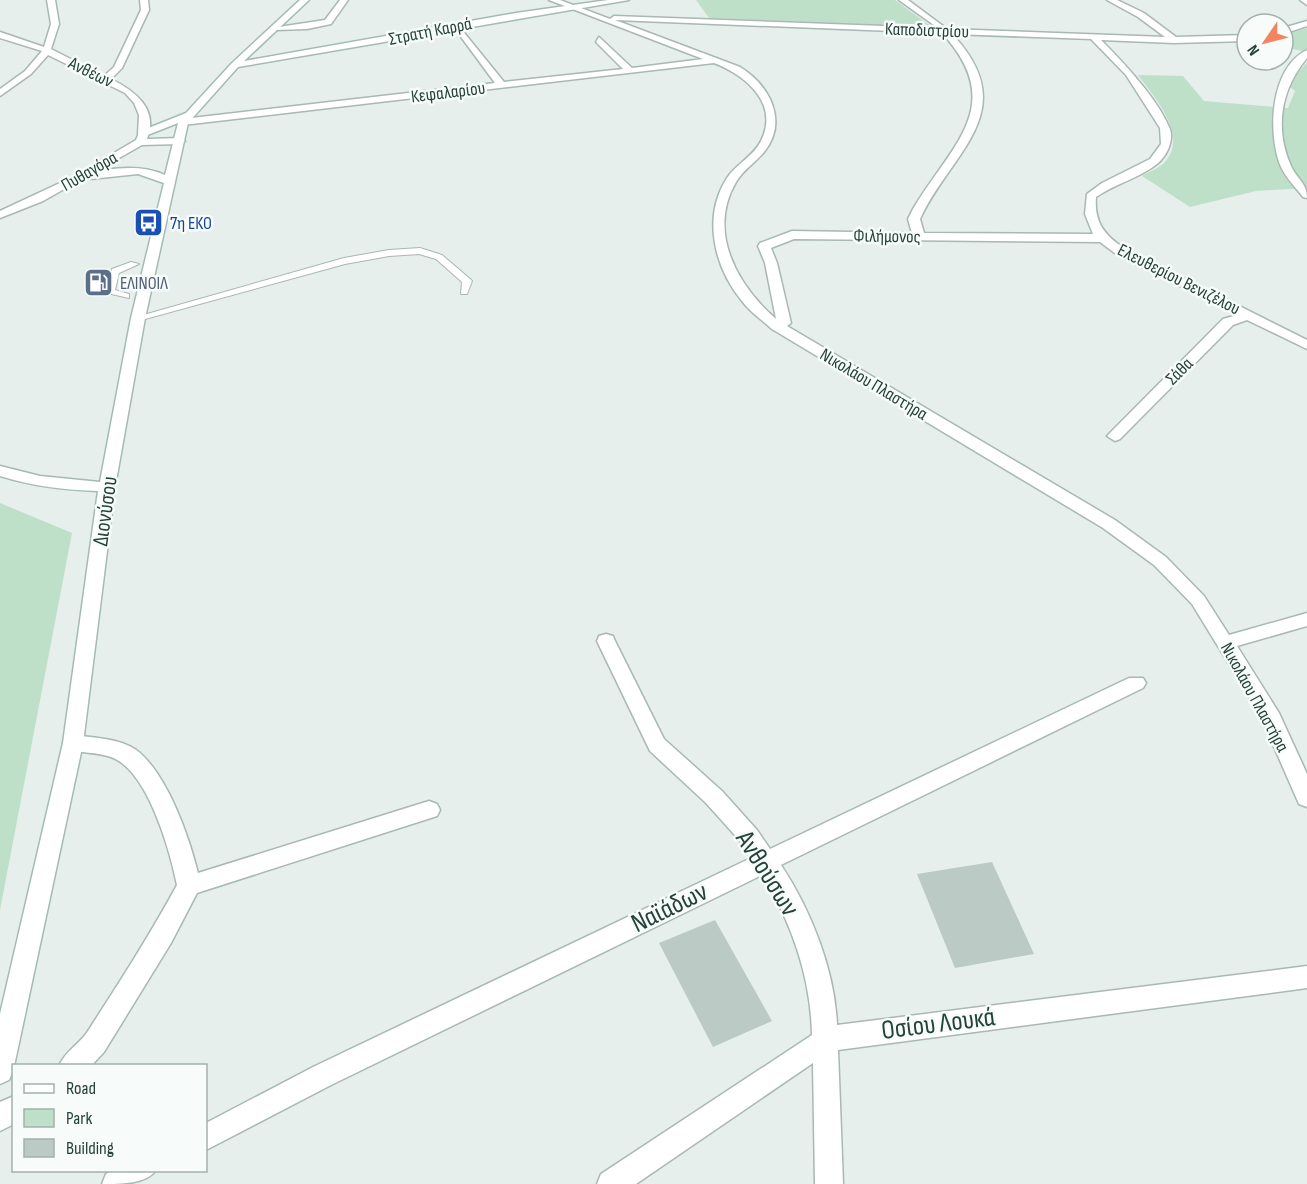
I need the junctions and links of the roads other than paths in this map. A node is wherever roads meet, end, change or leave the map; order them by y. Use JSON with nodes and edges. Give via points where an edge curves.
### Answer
{"nodes":[{"id":1,"x":51,"y":0,"type":"edge"},
{"id":2,"x":144,"y":0,"type":"edge"},
{"id":3,"x":305,"y":0,"type":"edge"},
{"id":4,"x":344,"y":0,"type":"edge"},
{"id":5,"x":553,"y":0,"type":"edge"},
{"id":6,"x":625,"y":0,"type":"edge"},
{"id":7,"x":903,"y":0,"type":"edge"},
{"id":8,"x":1111,"y":0,"type":"edge"},
{"id":9,"x":1304,"y":0,"type":"edge"},
{"id":10,"x":1307,"y":3,"type":"edge"},
{"id":11,"x":570,"y":7,"type":"junction"},
{"id":12,"x":607,"y":20,"type":"junction"},
{"id":13,"x":457,"y":26,"type":"junction"},
{"id":14,"x":276,"y":28,"type":"junction"},
{"id":15,"x":947,"y":31,"type":"junction"},
{"id":16,"x":0,"y":35,"type":"edge"},
{"id":17,"x":1094,"y":37,"type":"junction"},
{"id":18,"x":1235,"y":38,"type":"edge"},
{"id":19,"x":599,"y":40,"type":"dead end"},
{"id":20,"x":1174,"y":40,"type":"junction"},
{"id":21,"x":45,"y":51,"type":"junction"},
{"id":22,"x":1307,"y":53,"type":"edge"},
{"id":23,"x":712,"y":61,"type":"junction"},
{"id":24,"x":235,"y":65,"type":"junction"},
{"id":25,"x":631,"y":72,"type":"junction"},
{"id":26,"x":106,"y":79,"type":"junction"},
{"id":27,"x":502,"y":86,"type":"junction"},
{"id":28,"x":0,"y":93,"type":"edge"},
{"id":29,"x":185,"y":119,"type":"junction"},
{"id":30,"x":142,"y":138,"type":"junction"},
{"id":31,"x":180,"y":141,"type":"junction"},
{"id":32,"x":81,"y":177,"type":"junction"},
{"id":33,"x":170,"y":182,"type":"junction"},
{"id":34,"x":1307,"y":195,"type":"edge"},
{"id":35,"x":0,"y":215,"type":"edge"},
{"id":36,"x":919,"y":236,"type":"junction"},
{"id":37,"x":1100,"y":238,"type":"junction"},
{"id":38,"x":134,"y":264,"type":"dead end"},
{"id":39,"x":464,"y":292,"type":"dead end"},
{"id":40,"x":126,"y":296,"type":"dead end"},
{"id":41,"x":1249,"y":315,"type":"junction"},
{"id":42,"x":138,"y":318,"type":"junction"},
{"id":43,"x":777,"y":326,"type":"junction"},
{"id":44,"x":1307,"y":345,"type":"edge"},
{"id":45,"x":1114,"y":436,"type":"dead end"},
{"id":46,"x":0,"y":471,"type":"edge"},
{"id":47,"x":107,"y":487,"type":"junction"},
{"id":48,"x":1307,"y":619,"type":"edge"},
{"id":49,"x":606,"y":641,"type":"dead end"},
{"id":50,"x":1226,"y":642,"type":"junction"},
{"id":51,"x":1136,"y":683,"type":"dead end"},
{"id":52,"x":73,"y":743,"type":"junction"},
{"id":53,"x":1307,"y":798,"type":"edge"},
{"id":54,"x":429,"y":810,"type":"dead end"},
{"id":55,"x":767,"y":860,"type":"junction"},
{"id":56,"x":189,"y":886,"type":"junction"},
{"id":57,"x":1307,"y":977,"type":"edge"},
{"id":58,"x":825,"y":1041,"type":"junction"},
{"id":59,"x":73,"y":1064,"type":"edge"},
{"id":60,"x":0,"y":1071,"type":"edge"},
{"id":61,"x":207,"y":1136,"type":"edge"},
{"id":62,"x":138,"y":1172,"type":"edge"},
{"id":63,"x":116,"y":1184,"type":"edge"},
{"id":64,"x":612,"y":1184,"type":"edge"},
{"id":65,"x":829,"y":1184,"type":"edge"}],
"edges":[{"from":1,"to":21,"type":"street","via":[[55,24]]},
{"from":2,"to":26,"type":"street","via":[[145,10],[118,68]]},
{"from":3,"to":14,"type":"street"},
{"from":4,"to":14,"type":"street","via":[[328,22]]},
{"from":5,"to":11,"type":"street","name":"Νικολάου Πλαστήρα"},
{"from":6,"to":11,"type":"street","name":"Στρατή Καρρά"},
{"from":7,"to":15,"type":"street","via":[[921,9]]},
{"from":8,"to":20,"type":"street","via":[[1141,15]]},
{"from":9,"to":10,"type":"street"},
{"from":11,"to":12,"type":"street","name":"Νικολάου Πλαστήρα"},
{"from":11,"to":13,"type":"street","name":"Στρατή Καρρά"},
{"from":12,"to":15,"type":"street","name":"Καποδιστρίου","via":[[626,17]]},
{"from":12,"to":23,"type":"street","name":"Νικολάου Πλαστήρα"},
{"from":13,"to":24,"type":"street","name":"Στρατή Καρρά"},
{"from":13,"to":27,"type":"street"},
{"from":14,"to":24,"type":"street"},
{"from":15,"to":17,"type":"street","name":"Καποδιστρίου"},
{"from":15,"to":36,"type":"street","via":[[973,71],[975,116],[963,146],[922,200],[914,219]]},
{"from":16,"to":21,"type":"street","name":"Ανθέων"},
{"from":17,"to":20,"type":"street","name":"Καποδιστρίου"},
{"from":17,"to":37,"type":"street","name":"Ελευθερίου Βενιζέλου","via":[[1129,73],[1165,128],[1166,144],[1154,161],[1106,184],[1091,196],[1092,225]]},
{"from":18,"to":20,"type":"street","name":"Καποδιστρίου"},
{"from":19,"to":25,"type":"street"},
{"from":21,"to":26,"type":"street","name":"Ανθέων"},
{"from":21,"to":28,"type":"street","via":[[34,68]]},
{"from":22,"to":34,"type":"street","via":[[1288,75],[1276,114],[1287,169]]},
{"from":23,"to":25,"type":"street","name":"Κεφαλαρίου"},
{"from":23,"to":43,"type":"street","name":"Νικολάου Πλαστήρα","via":[[746,75],[762,92],[771,110],[766,142],[732,177],[721,199],[718,231],[724,263],[735,282],[747,299]]},
{"from":24,"to":29,"type":"street"},
{"from":25,"to":27,"type":"street","name":"Κεφαλαρίου"},
{"from":26,"to":30,"type":"street","name":"Ανθέων","via":[[135,96],[143,111]]},
{"from":27,"to":29,"type":"street","name":"Κεφαλαρίου"},
{"from":29,"to":30,"type":"street"},
{"from":29,"to":31,"type":"street","name":"Διονύσου"},
{"from":30,"to":31,"type":"street","name":"Πυθαγόρα"},
{"from":30,"to":32,"type":"street","name":"Πυθαγόρα"},
{"from":31,"to":33,"type":"street","name":"Διονύσου"},
{"from":32,"to":33,"type":"street","via":[[137,170],[160,174]]},
{"from":32,"to":35,"type":"street","name":"Πυθαγόρα"},
{"from":33,"to":42,"type":"street","name":"Διονύσου"},
{"from":36,"to":37,"type":"street","name":"Φιλήμονος"},
{"from":36,"to":43,"type":"street","name":"Φιλήμονος","via":[[792,235],[764,246],[784,323]]},
{"from":37,"to":41,"type":"street","name":"Ελευθερίου Βενιζέλου"},
{"from":38,"to":40,"type":"lane","via":[[115,271],[110,291]]},
{"from":39,"to":42,"type":"lane","via":[[467,281],[438,257],[420,252],[388,254],[344,261]]},
{"from":41,"to":44,"type":"street","name":"Ελευθερίου Βενιζέλου"},
{"from":41,"to":45,"type":"street","name":"Σάθα","via":[[1228,322]]},
{"from":42,"to":47,"type":"street","name":"Διονύσου"},
{"from":43,"to":50,"type":"street","name":"Νικολάου Πλαστήρα","via":[[1109,524],[1160,561],[1198,600]]},
{"from":46,"to":47,"type":"street","via":[[46,483]]},
{"from":47,"to":52,"type":"street","name":"Διονύσου"},
{"from":48,"to":50,"type":"street"},
{"from":49,"to":55,"type":"street","name":"Ανθούσων","via":[[657,745],[714,797]]},
{"from":50,"to":53,"type":"street","name":"Νικολάου Πλαστήρα","via":[[1269,713]]},
{"from":51,"to":55,"type":"street","name":"Ναϊάδων"},
{"from":52,"to":56,"type":"street","via":[[115,749],[132,758],[154,788],[179,843]]},
{"from":52,"to":60,"type":"street","name":"Διονύσου"},
{"from":54,"to":56,"type":"street"},
{"from":55,"to":58,"type":"street","name":"Ανθούσων","via":[[790,899],[810,952],[824,1008]]},
{"from":55,"to":61,"type":"street","name":"Ναϊάδων","via":[[322,1076]]},
{"from":56,"to":59,"type":"street","via":[[95,1043]]},
{"from":57,"to":58,"type":"street","name":"Οσίου Λουκά","via":[[914,1026]]},
{"from":58,"to":64,"type":"street","name":"Οσίου Λουκά"},
{"from":58,"to":65,"type":"street","name":"Ανθούσων"},
{"from":62,"to":63,"type":"street"}]}
